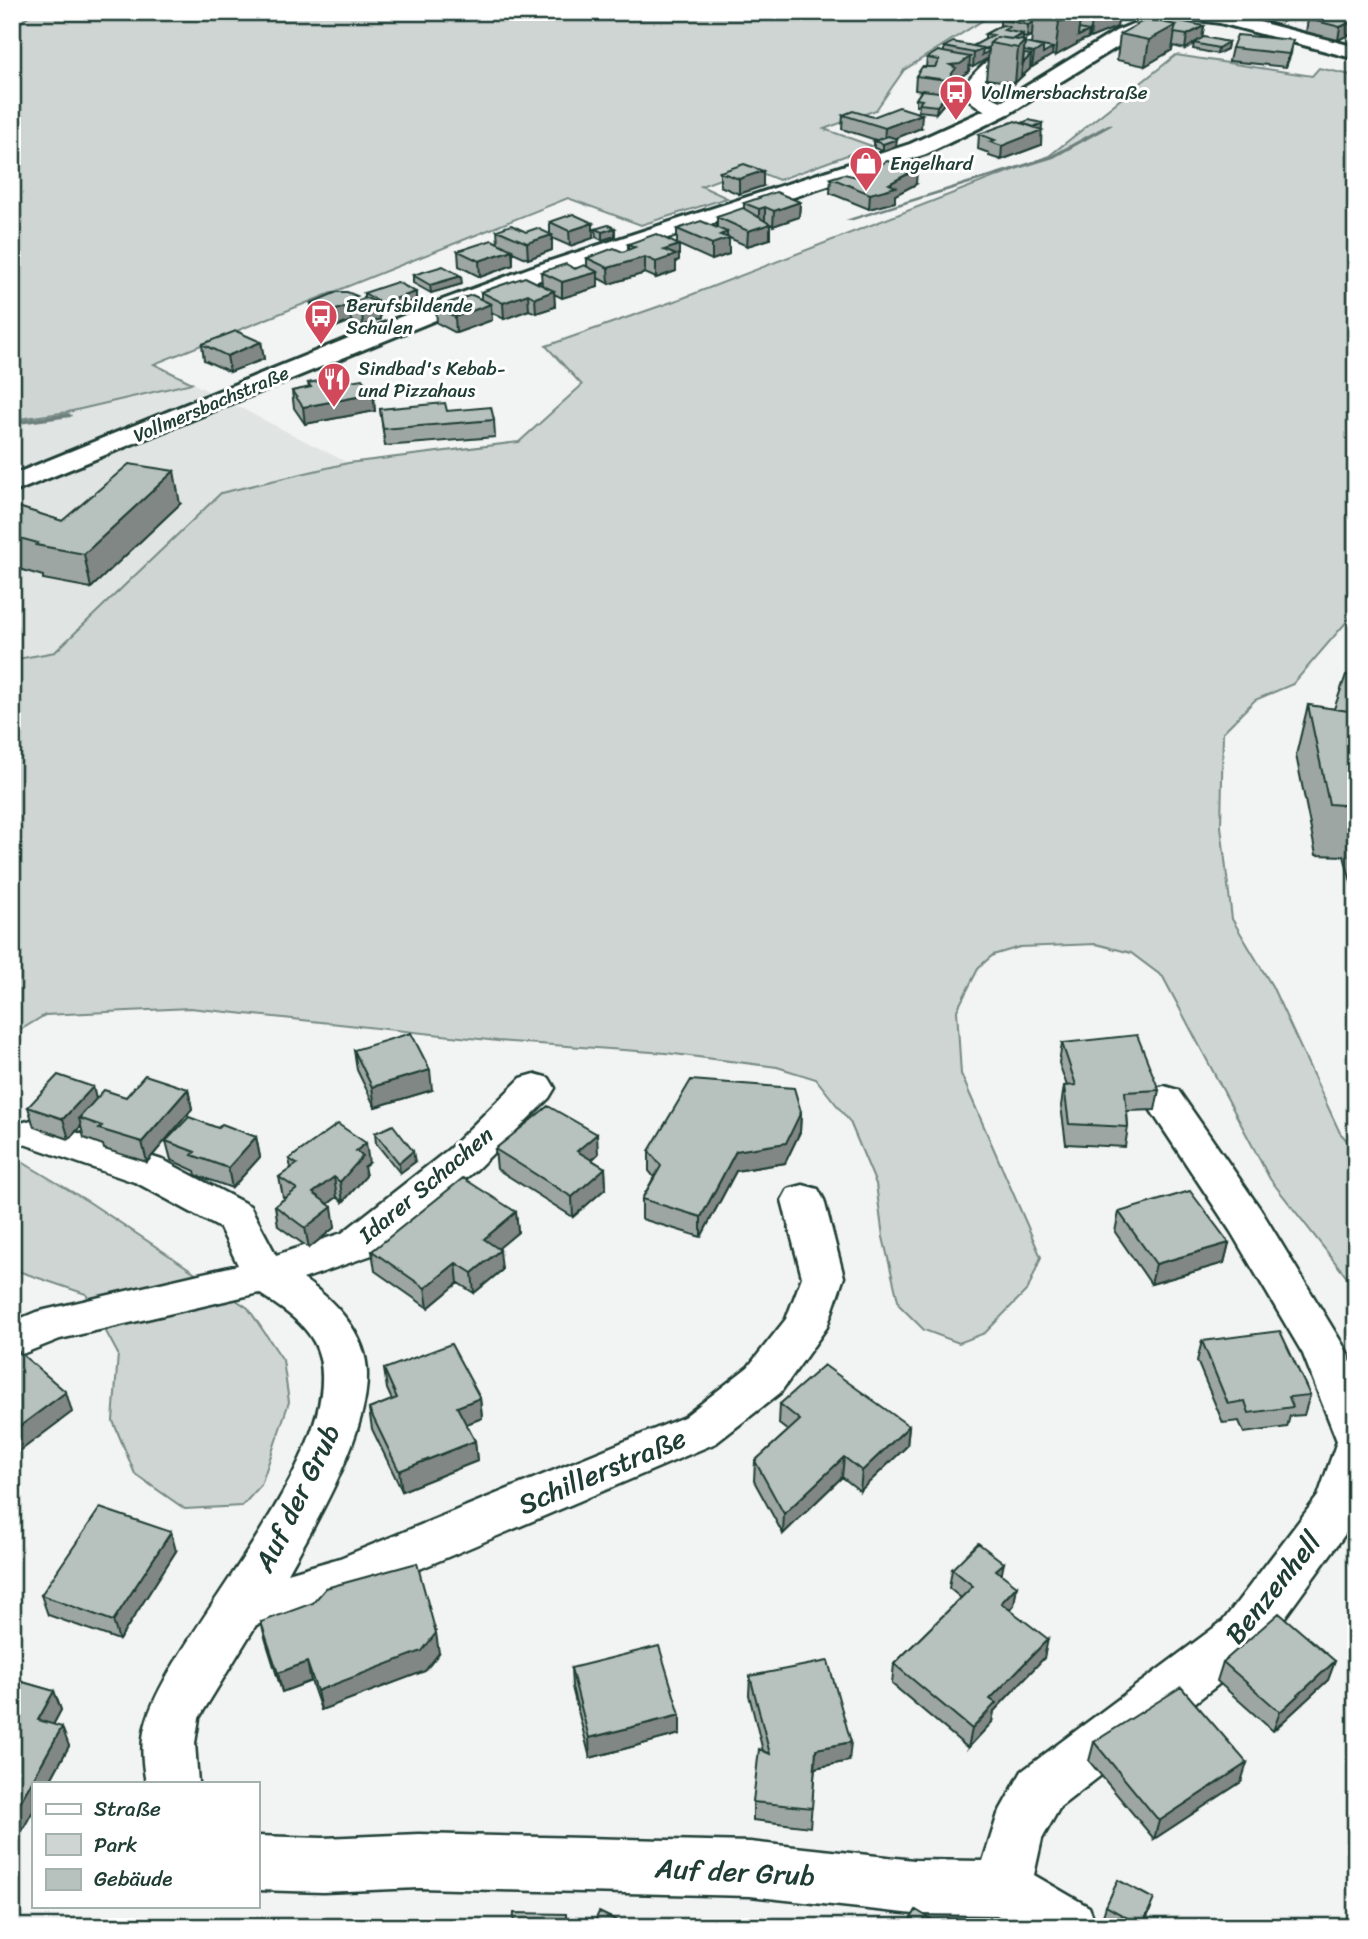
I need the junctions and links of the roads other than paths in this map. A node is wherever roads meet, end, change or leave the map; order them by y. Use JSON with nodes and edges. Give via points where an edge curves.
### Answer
{"nodes":[{"id":1,"x":1100,"y":12,"type":"edge"},
{"id":2,"x":1148,"y":12,"type":"edge"},
{"id":3,"x":1222,"y":12,"type":"edge"},
{"id":4,"x":1179,"y":13,"type":"edge"},
{"id":5,"x":1268,"y":30,"type":"junction"},
{"id":6,"x":1123,"y":35,"type":"junction"},
{"id":7,"x":1356,"y":53,"type":"edge"},
{"id":8,"x":1003,"y":109,"type":"junction"},
{"id":9,"x":12,"y":485,"type":"edge"},
{"id":10,"x":535,"y":1088,"type":"dead end"},
{"id":11,"x":1164,"y":1100,"type":"dead end"},
{"id":12,"x":35,"y":1133,"type":"dead end"},
{"id":13,"x":803,"y":1200,"type":"dead end"},
{"id":14,"x":265,"y":1275,"type":"junction"},
{"id":15,"x":12,"y":1340,"type":"edge"},
{"id":16,"x":1356,"y":1433,"type":"edge"},
{"id":17,"x":1356,"y":1450,"type":"edge"},
{"id":18,"x":240,"y":1608,"type":"junction"},
{"id":19,"x":172,"y":1782,"type":"edge"},
{"id":20,"x":259,"y":1863,"type":"edge"},
{"id":21,"x":1003,"y":1888,"type":"junction"},
{"id":22,"x":1069,"y":1927,"type":"edge"}],
"edges":[{"from":1,"to":8,"type":"street","via":[[995,63],[976,79],[971,91],[982,102]]},
{"from":2,"to":6,"type":"main road","name":"Vollmersbachstraße"},
{"from":3,"to":5,"type":"main road"},
{"from":4,"to":5,"type":"main road"},
{"from":4,"to":6,"type":"main road","name":"Vollmersbachstraße"},
{"from":5,"to":7,"type":"main road"},
{"from":6,"to":8,"type":"main road","name":"Vollmersbachstraße"},
{"from":8,"to":9,"type":"main road","name":"Vollmersbachstraße","via":[[918,149],[446,307]]},
{"from":10,"to":14,"type":"street","name":"Idarer Schachen","via":[[463,1159],[357,1244]]},
{"from":11,"to":16,"type":"street","via":[[1246,1221],[1324,1350]]},
{"from":12,"to":14,"type":"street","via":[[151,1172],[235,1217]]},
{"from":13,"to":18,"type":"street","name":"Schillerstraße","via":[[823,1277],[806,1327],[764,1380],[700,1430],[346,1578]]},
{"from":14,"to":15,"type":"street","via":[[52,1324]]},
{"from":14,"to":18,"type":"street","name":"Auf der Grub","via":[[302,1299],[334,1336],[345,1373],[340,1413],[324,1454]]},
{"from":17,"to":21,"type":"street","name":"Benzenhell","via":[[1339,1505],[1241,1637],[1041,1788],[1017,1832]]},
{"from":18,"to":19,"type":"street","name":"Auf der Grub","via":[[193,1679],[170,1728]]},
{"from":20,"to":21,"type":"street","name":"Auf der Grub","via":[[419,1861],[750,1869],[914,1887]]},
{"from":21,"to":22,"type":"street"}]}
